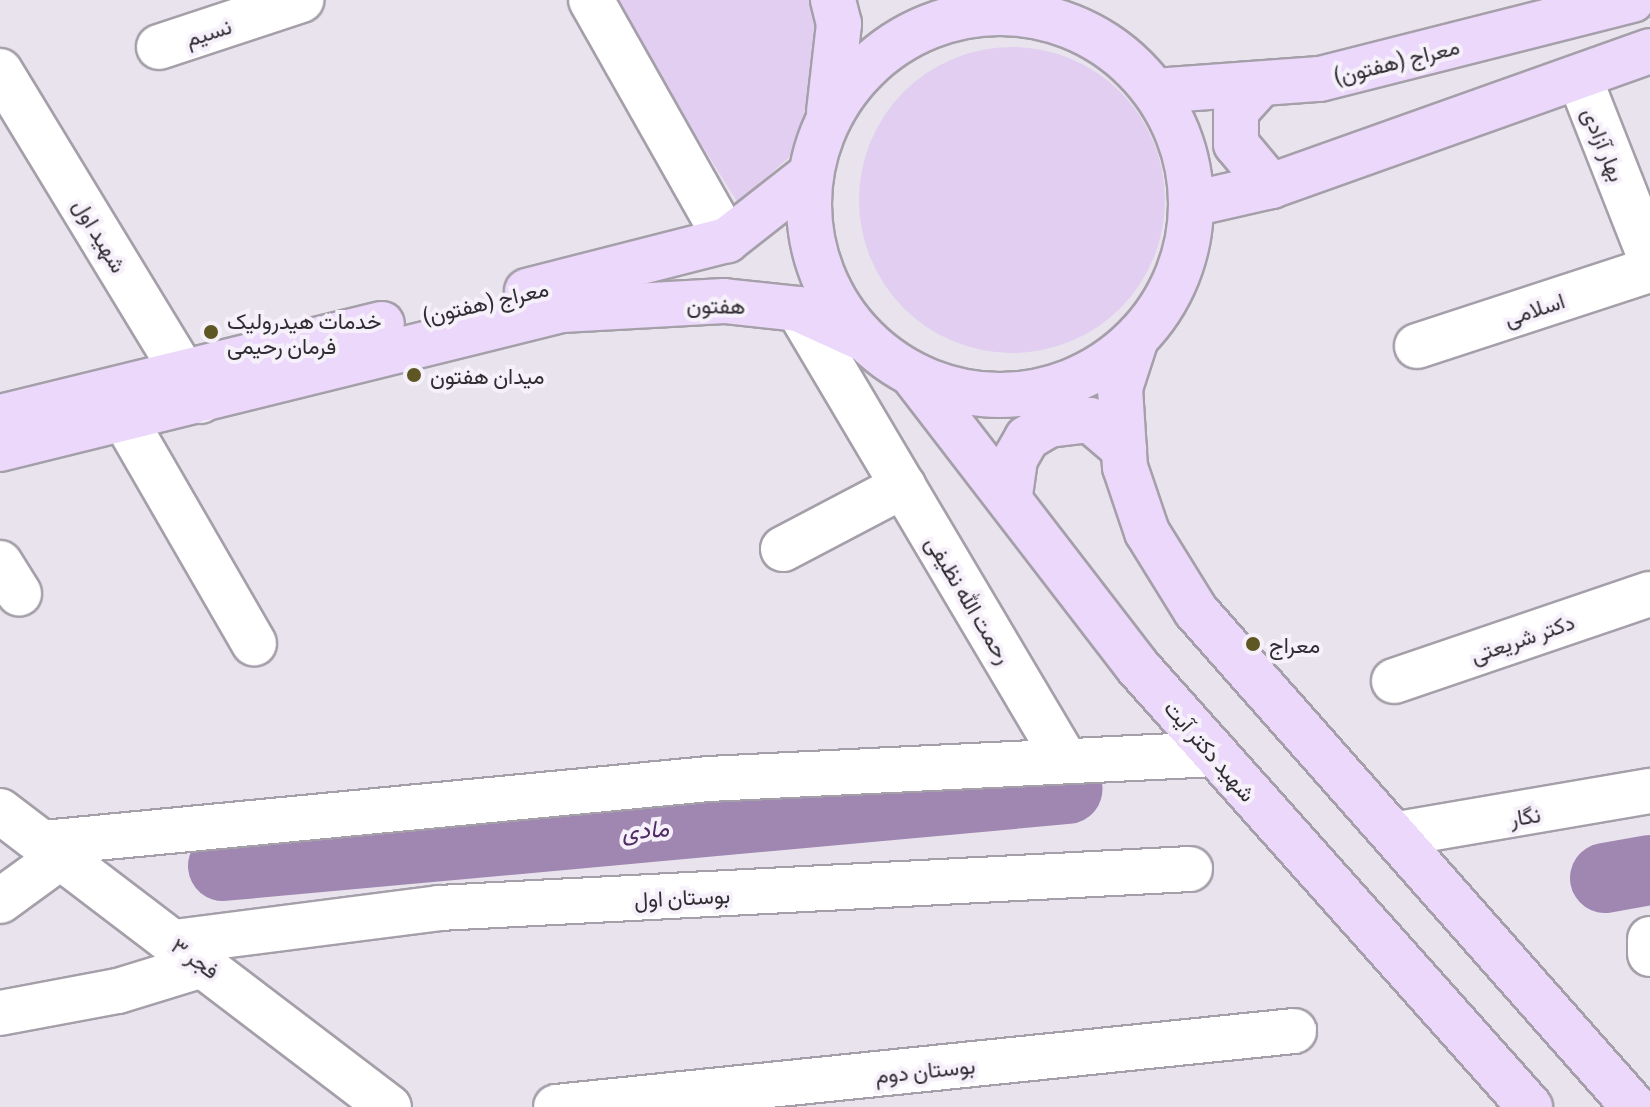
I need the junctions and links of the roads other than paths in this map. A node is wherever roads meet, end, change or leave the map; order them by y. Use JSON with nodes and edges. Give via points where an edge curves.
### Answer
{"nodes":[{"id":1,"x":301,"y":0,"type":"edge"},
{"id":2,"x":591,"y":0,"type":"edge"},
{"id":3,"x":833,"y":0,"type":"edge"},
{"id":4,"x":1606,"y":2,"type":"edge"},
{"id":5,"x":1016,"y":8,"type":"edge"},
{"id":6,"x":159,"y":47,"type":"dead end"},
{"id":7,"x":1650,"y":51,"type":"edge"},
{"id":8,"x":0,"y":71,"type":"edge"},
{"id":9,"x":1579,"y":77,"type":"junction"},
{"id":10,"x":1256,"y":89,"type":"junction"},
{"id":11,"x":1155,"y":91,"type":"junction"},
{"id":12,"x":828,"y":118,"type":"junction"},
{"id":13,"x":810,"y":175,"type":"junction"},
{"id":14,"x":1271,"y":186,"type":"junction"},
{"id":15,"x":1192,"y":204,"type":"junction"},
{"id":16,"x":727,"y":240,"type":"junction"},
{"id":17,"x":1650,"y":257,"type":"edge"},
{"id":18,"x":1650,"y":270,"type":"edge"},
{"id":19,"x":798,"y":309,"type":"junction"},
{"id":20,"x":562,"y":310,"type":"joint"},
{"id":21,"x":864,"y":339,"type":"junction"},
{"id":22,"x":1136,"y":339,"type":"junction"},
{"id":23,"x":1417,"y":346,"type":"dead end"},
{"id":24,"x":913,"y":375,"type":"junction"},
{"id":25,"x":192,"y":386,"type":"junction"},
{"id":26,"x":0,"y":417,"type":"edge"},
{"id":27,"x":125,"y":420,"type":"junction"},
{"id":28,"x":0,"y":449,"type":"edge"},
{"id":29,"x":1124,"y":449,"type":"junction"},
{"id":30,"x":903,"y":486,"type":"junction"},
{"id":31,"x":1010,"y":495,"type":"junction"},
{"id":32,"x":783,"y":549,"type":"dead end"},
{"id":33,"x":1650,"y":594,"type":"edge"},
{"id":34,"x":254,"y":643,"type":"dead end"},
{"id":35,"x":1394,"y":681,"type":"dead end"},
{"id":36,"x":1215,"y":754,"type":"junction"},
{"id":37,"x":1066,"y":761,"type":"junction"},
{"id":38,"x":1650,"y":791,"type":"edge"},
{"id":39,"x":0,"y":811,"type":"edge"},
{"id":40,"x":1398,"y":834,"type":"junction"},
{"id":41,"x":53,"y":850,"type":"junction"},
{"id":42,"x":1190,"y":869,"type":"dead end"},
{"id":43,"x":0,"y":901,"type":"edge"},
{"id":44,"x":1650,"y":939,"type":"edge"},
{"id":45,"x":190,"y":953,"type":"junction"},
{"id":46,"x":1650,"y":954,"type":"edge"},
{"id":47,"x":0,"y":1013,"type":"edge"},
{"id":48,"x":1294,"y":1031,"type":"dead end"},
{"id":49,"x":1638,"y":1104,"type":"edge"},
{"id":50,"x":389,"y":1107,"type":"edge"},
{"id":51,"x":556,"y":1107,"type":"edge"},
{"id":52,"x":1530,"y":1107,"type":"edge"}],
"edges":[{"from":1,"to":6,"type":"street","name":"نسیم"},
{"from":2,"to":16,"type":"street"},
{"from":3,"to":12,"type":"main road","via":[[839,24]]},
{"from":4,"to":10,"type":"main road","name":"معراج (هفتون)"},
{"from":5,"to":11,"type":"main road","via":[[1078,29],[1121,55]]},
{"from":5,"to":12,"type":"main road","via":[[969,15],[912,34],[863,69]]},
{"from":7,"to":9,"type":"main road"},
{"from":8,"to":25,"type":"street","name":"شهید اول"},
{"from":9,"to":14,"type":"main road"},
{"from":9,"to":17,"type":"street","name":"بهار آزادی"},
{"from":10,"to":11,"type":"main road","name":"معراج (هفتون)"},
{"from":10,"to":14,"type":"main road","via":[[1236,111],[1236,144]]},
{"from":11,"to":15,"type":"main road","via":[[1176,126]]},
{"from":12,"to":13,"type":"main road"},
{"from":13,"to":16,"type":"main road","name":"معراج (هفتون)"},
{"from":13,"to":21,"type":"main road","via":[[814,249],[829,291]]},
{"from":14,"to":15,"type":"main road"},
{"from":15,"to":22,"type":"main road","via":[[1186,253],[1166,299]]},
{"from":16,"to":25,"type":"main road","name":"معراج (هفتون)"},
{"from":18,"to":23,"type":"street","name":"اسلامی"},
{"from":19,"to":20,"type":"main road","name":"هفتون","via":[[724,301]]},
{"from":19,"to":21,"type":"main road","name":"هفتون"},
{"from":19,"to":30,"type":"street","name":"رحمت الله نظیفی"},
{"from":20,"to":25,"type":"main road","name":"معراج (هفتون)"},
{"from":21,"to":24,"type":"main road"},
{"from":22,"to":24,"type":"main road","via":[[1088,374],[1030,393],[970,393]]},
{"from":22,"to":29,"type":"main road","via":[[1120,388]]},
{"from":24,"to":31,"type":"main road","name":"شهید دکتر آیت"},
{"from":25,"to":26,"type":"main road","name":"معراج (هفتون)"},
{"from":25,"to":27,"type":"main road","name":"معراج (هفتون)"},
{"from":27,"to":28,"type":"main road","name":"معراج (هفتون)"},
{"from":27,"to":34,"type":"street"},
{"from":29,"to":31,"type":"main road","via":[[1090,420],[1049,425],[1027,438],[1015,459]]},
{"from":29,"to":40,"type":"main road","via":[[1147,532],[1196,611]]},
{"from":30,"to":32,"type":"street"},
{"from":30,"to":37,"type":"street","name":"رحمت الله نظیفی"},
{"from":31,"to":36,"type":"main road","name":"شهید دکتر آیت","via":[[1137,666]]},
{"from":33,"to":35,"type":"street","name":"دکتر شریعتی"},
{"from":36,"to":37,"type":"street"},
{"from":36,"to":52,"type":"main road","name":"شهید دکتر آیت"},
{"from":37,"to":41,"type":"street","via":[[709,779]]},
{"from":38,"to":40,"type":"street","name":"نگار"},
{"from":39,"to":41,"type":"street","name":"فجر ۳"},
{"from":40,"to":49,"type":"main road"},
{"from":41,"to":43,"type":"street"},
{"from":41,"to":45,"type":"street","name":"فجر ۳"},
{"from":42,"to":45,"type":"street","name":"بوستان اول","via":[[439,908]]},
{"from":44,"to":46,"type":"street"},
{"from":45,"to":47,"type":"street","name":"بوستان اول","via":[[118,991]]},
{"from":45,"to":50,"type":"street","name":"فجر ۳"},
{"from":48,"to":51,"type":"street","name":"بوستان دوم"}]}
